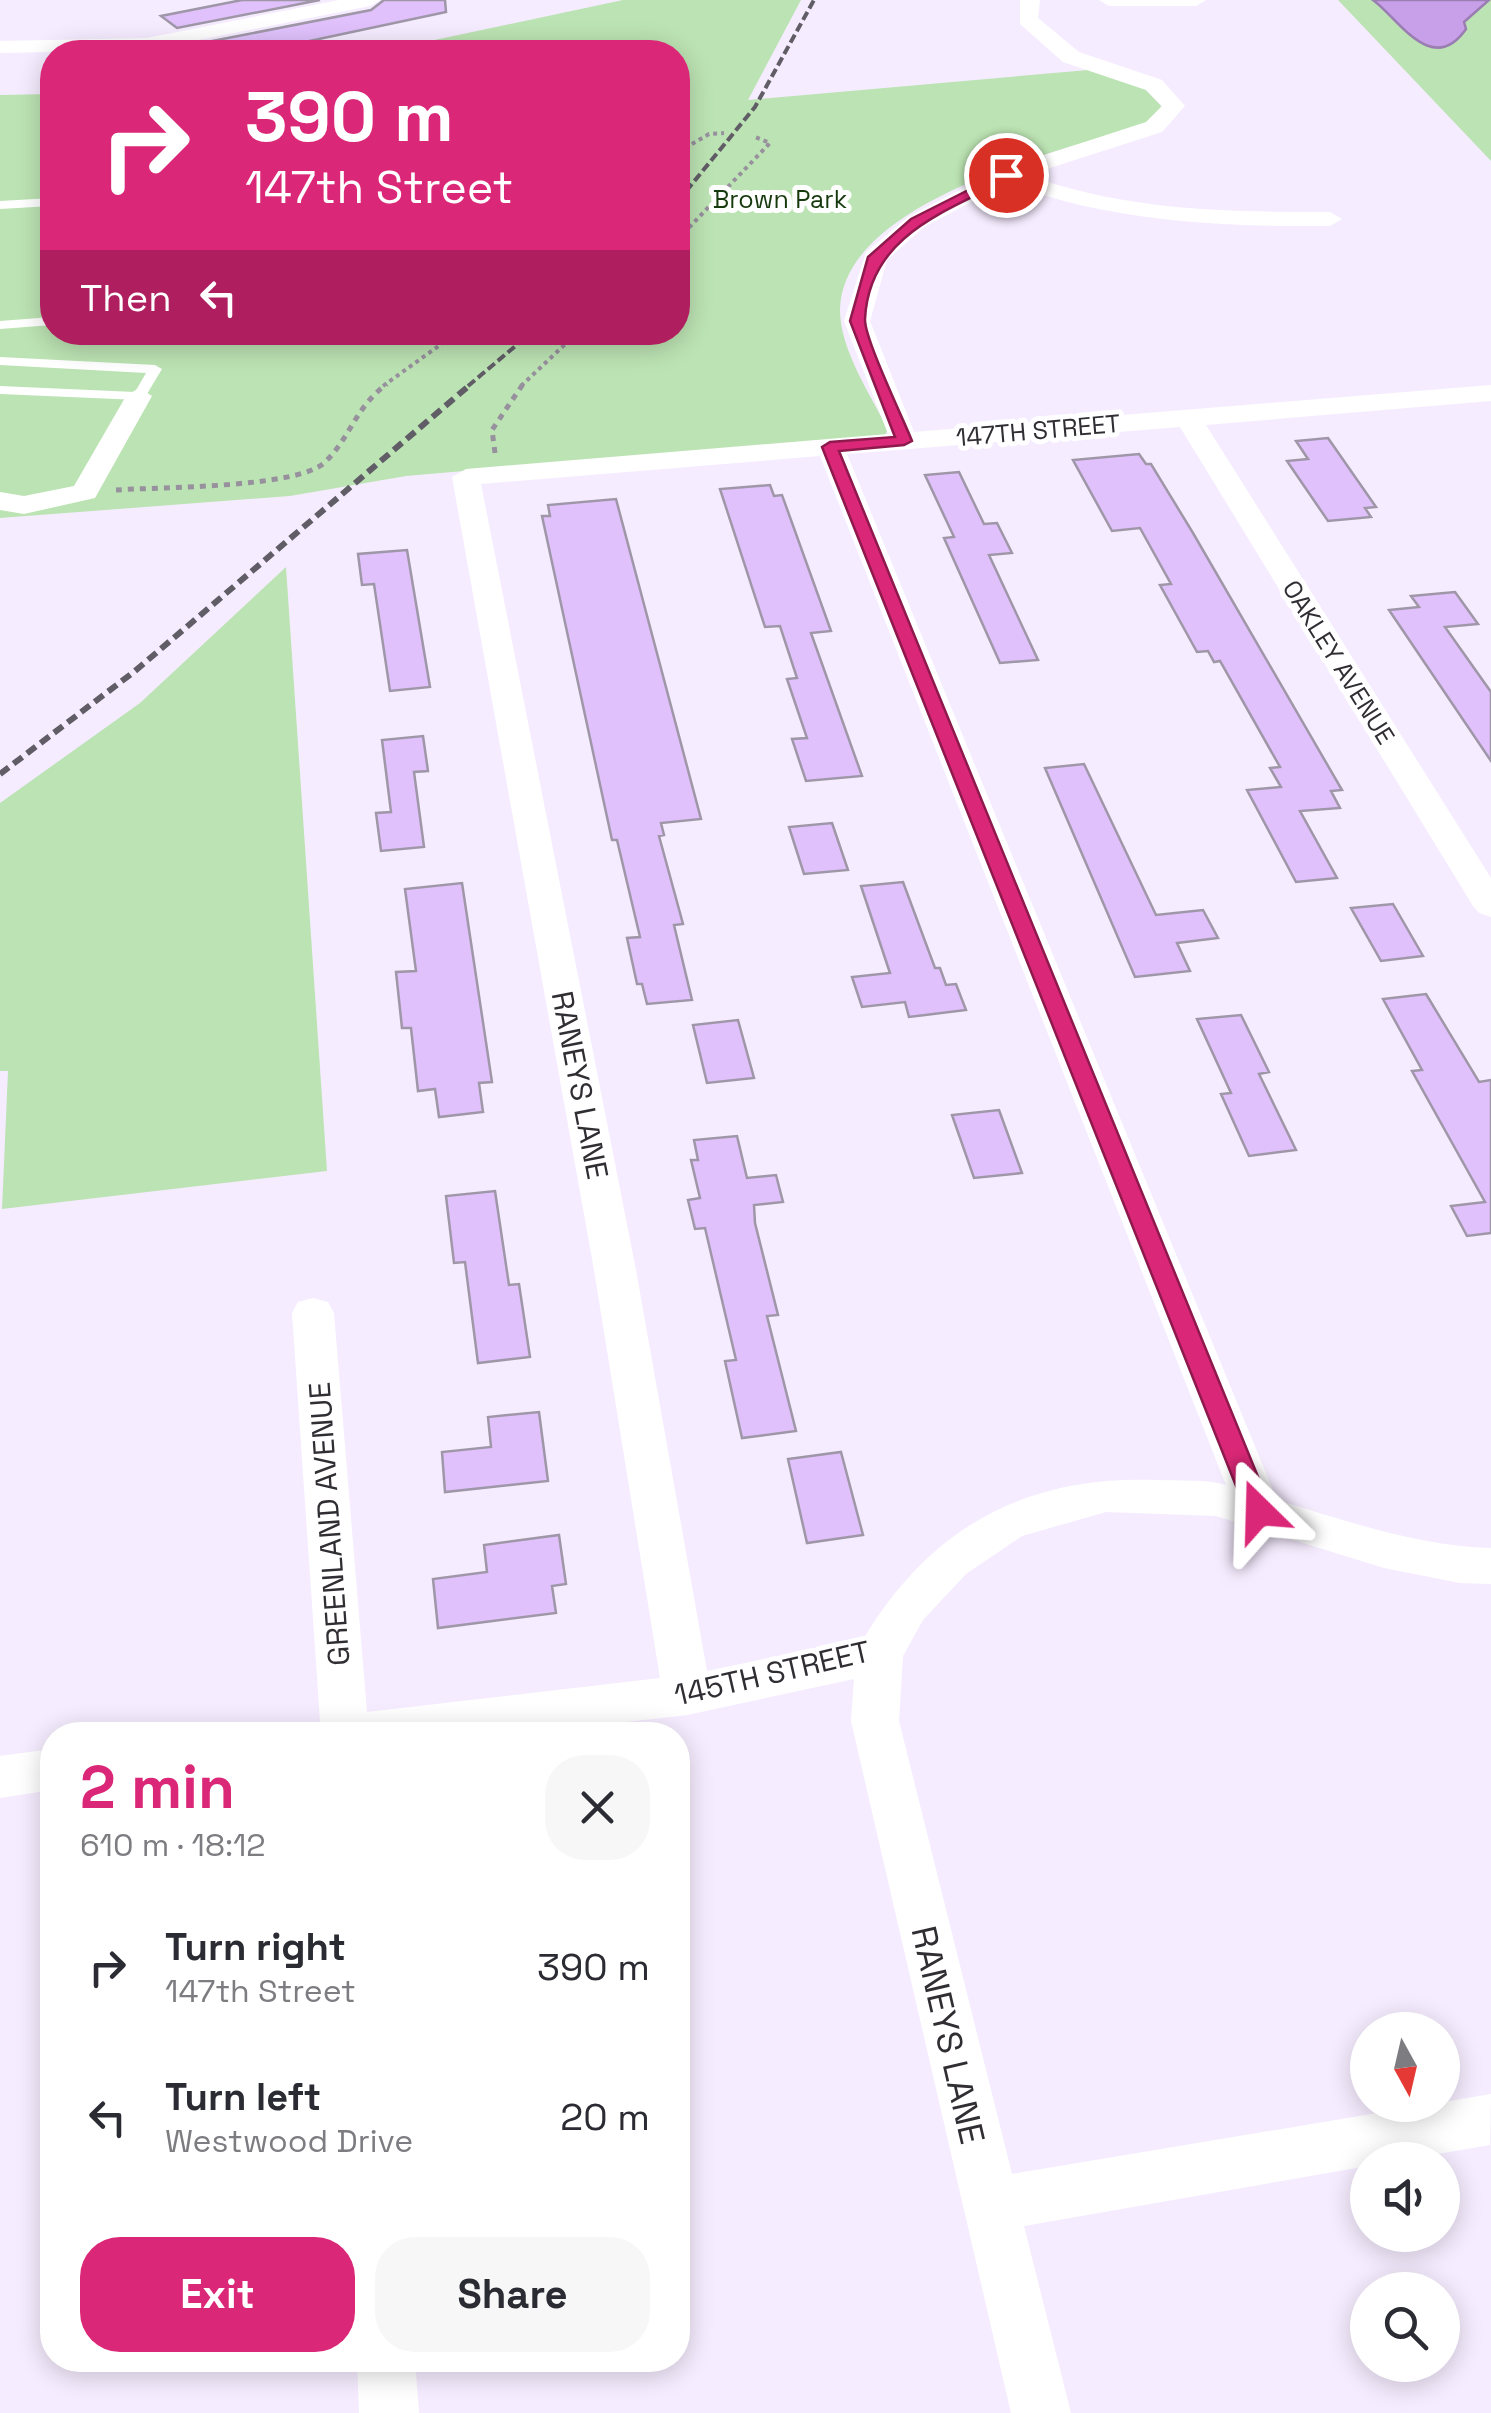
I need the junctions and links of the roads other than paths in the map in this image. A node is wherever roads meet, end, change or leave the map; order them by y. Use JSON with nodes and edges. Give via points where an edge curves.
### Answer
{"nodes":[{"id":1,"x":370,"y":0,"type":"edge"},
{"id":2,"x":1030,"y":0,"type":"edge"},
{"id":3,"x":1108,"y":0,"type":"edge"},
{"id":4,"x":1196,"y":0,"type":"edge"},
{"id":5,"x":167,"y":40,"type":"edge"},
{"id":6,"x":40,"y":47,"type":"edge"},
{"id":7,"x":0,"y":48,"type":"edge"},
{"id":8,"x":1006,"y":175,"type":"junction"},
{"id":9,"x":40,"y":203,"type":"edge"},
{"id":10,"x":0,"y":205,"type":"edge"},
{"id":11,"x":1330,"y":219,"type":"dead end"},
{"id":12,"x":40,"y":322,"type":"edge"},
{"id":13,"x":0,"y":325,"type":"edge"},
{"id":14,"x":0,"y":362,"type":"edge"},
{"id":15,"x":0,"y":390,"type":"edge"},
{"id":16,"x":1491,"y":393,"type":"edge"},
{"id":17,"x":139,"y":396,"type":"junction"},
{"id":18,"x":1188,"y":418,"type":"junction"},
{"id":19,"x":904,"y":441,"type":"junction"},
{"id":20,"x":830,"y":447,"type":"junction"},
{"id":21,"x":482,"y":475,"type":"joint"},
{"id":22,"x":0,"y":500,"type":"edge"},
{"id":23,"x":1491,"y":906,"type":"edge"},
{"id":24,"x":313,"y":1312,"type":"dead end"},
{"id":25,"x":1259,"y":1511,"type":"junction"},
{"id":26,"x":1491,"y":1566,"type":"edge"},
{"id":27,"x":879,"y":1654,"type":"junction"},
{"id":28,"x":687,"y":1695,"type":"junction"},
{"id":29,"x":344,"y":1722,"type":"edge"},
{"id":30,"x":456,"y":1722,"type":"edge"},
{"id":31,"x":40,"y":1772,"type":"edge"},
{"id":32,"x":0,"y":1777,"type":"edge"},
{"id":33,"x":1490,"y":2118,"type":"edge"},
{"id":34,"x":989,"y":2205,"type":"junction"},
{"id":35,"x":387,"y":2372,"type":"edge"},
{"id":36,"x":389,"y":2413,"type":"edge"},
{"id":37,"x":1041,"y":2413,"type":"edge"}],
"edges":[{"from":1,"to":5,"type":"street"},
{"from":2,"to":8,"type":"street","via":[[1026,20],[1071,57],[1154,85],[1174,106],[1154,127]]},
{"from":3,"to":4,"type":"street"},
{"from":6,"to":7,"type":"street"},
{"from":8,"to":11,"type":"street","via":[[1140,212],[1218,220]]},
{"from":8,"to":19,"type":"street","via":[[916,222],[875,257],[857,321]]},
{"from":9,"to":10,"type":"lane"},
{"from":12,"to":13,"type":"lane"},
{"from":14,"to":17,"type":"lane","via":[[155,369]]},
{"from":15,"to":17,"type":"lane"},
{"from":16,"to":18,"type":"street","name":"147TH STREET"},
{"from":17,"to":22,"type":"street","via":[[85,492],[24,505]]},
{"from":18,"to":19,"type":"street","name":"147TH STREET"},
{"from":18,"to":23,"type":"street","name":"OAKLEY AVENUE"},
{"from":19,"to":20,"type":"street","name":"147TH STREET"},
{"from":20,"to":21,"type":"street","name":"147TH STREET"},
{"from":20,"to":25,"type":"street"},
{"from":21,"to":28,"type":"street","name":"RANEYS LANE"},
{"from":24,"to":29,"type":"street","name":"GREENLAND AVENUE"},
{"from":25,"to":26,"type":"street","name":"145TH STREET","via":[[1365,1546]]},
{"from":25,"to":27,"type":"street","name":"145TH STREET","via":[[1216,1499],[1106,1495],[1006,1524],[940,1572],[907,1607]]},
{"from":27,"to":28,"type":"street","name":"145TH STREET"},
{"from":27,"to":34,"type":"street","name":"RANEYS LANE","via":[[875,1721]]},
{"from":28,"to":30,"type":"street","name":"145TH STREET"},
{"from":31,"to":32,"type":"street"},
{"from":33,"to":34,"type":"street"},
{"from":34,"to":37,"type":"street","name":"RANEYS LANE"},
{"from":35,"to":36,"type":"street"}]}
